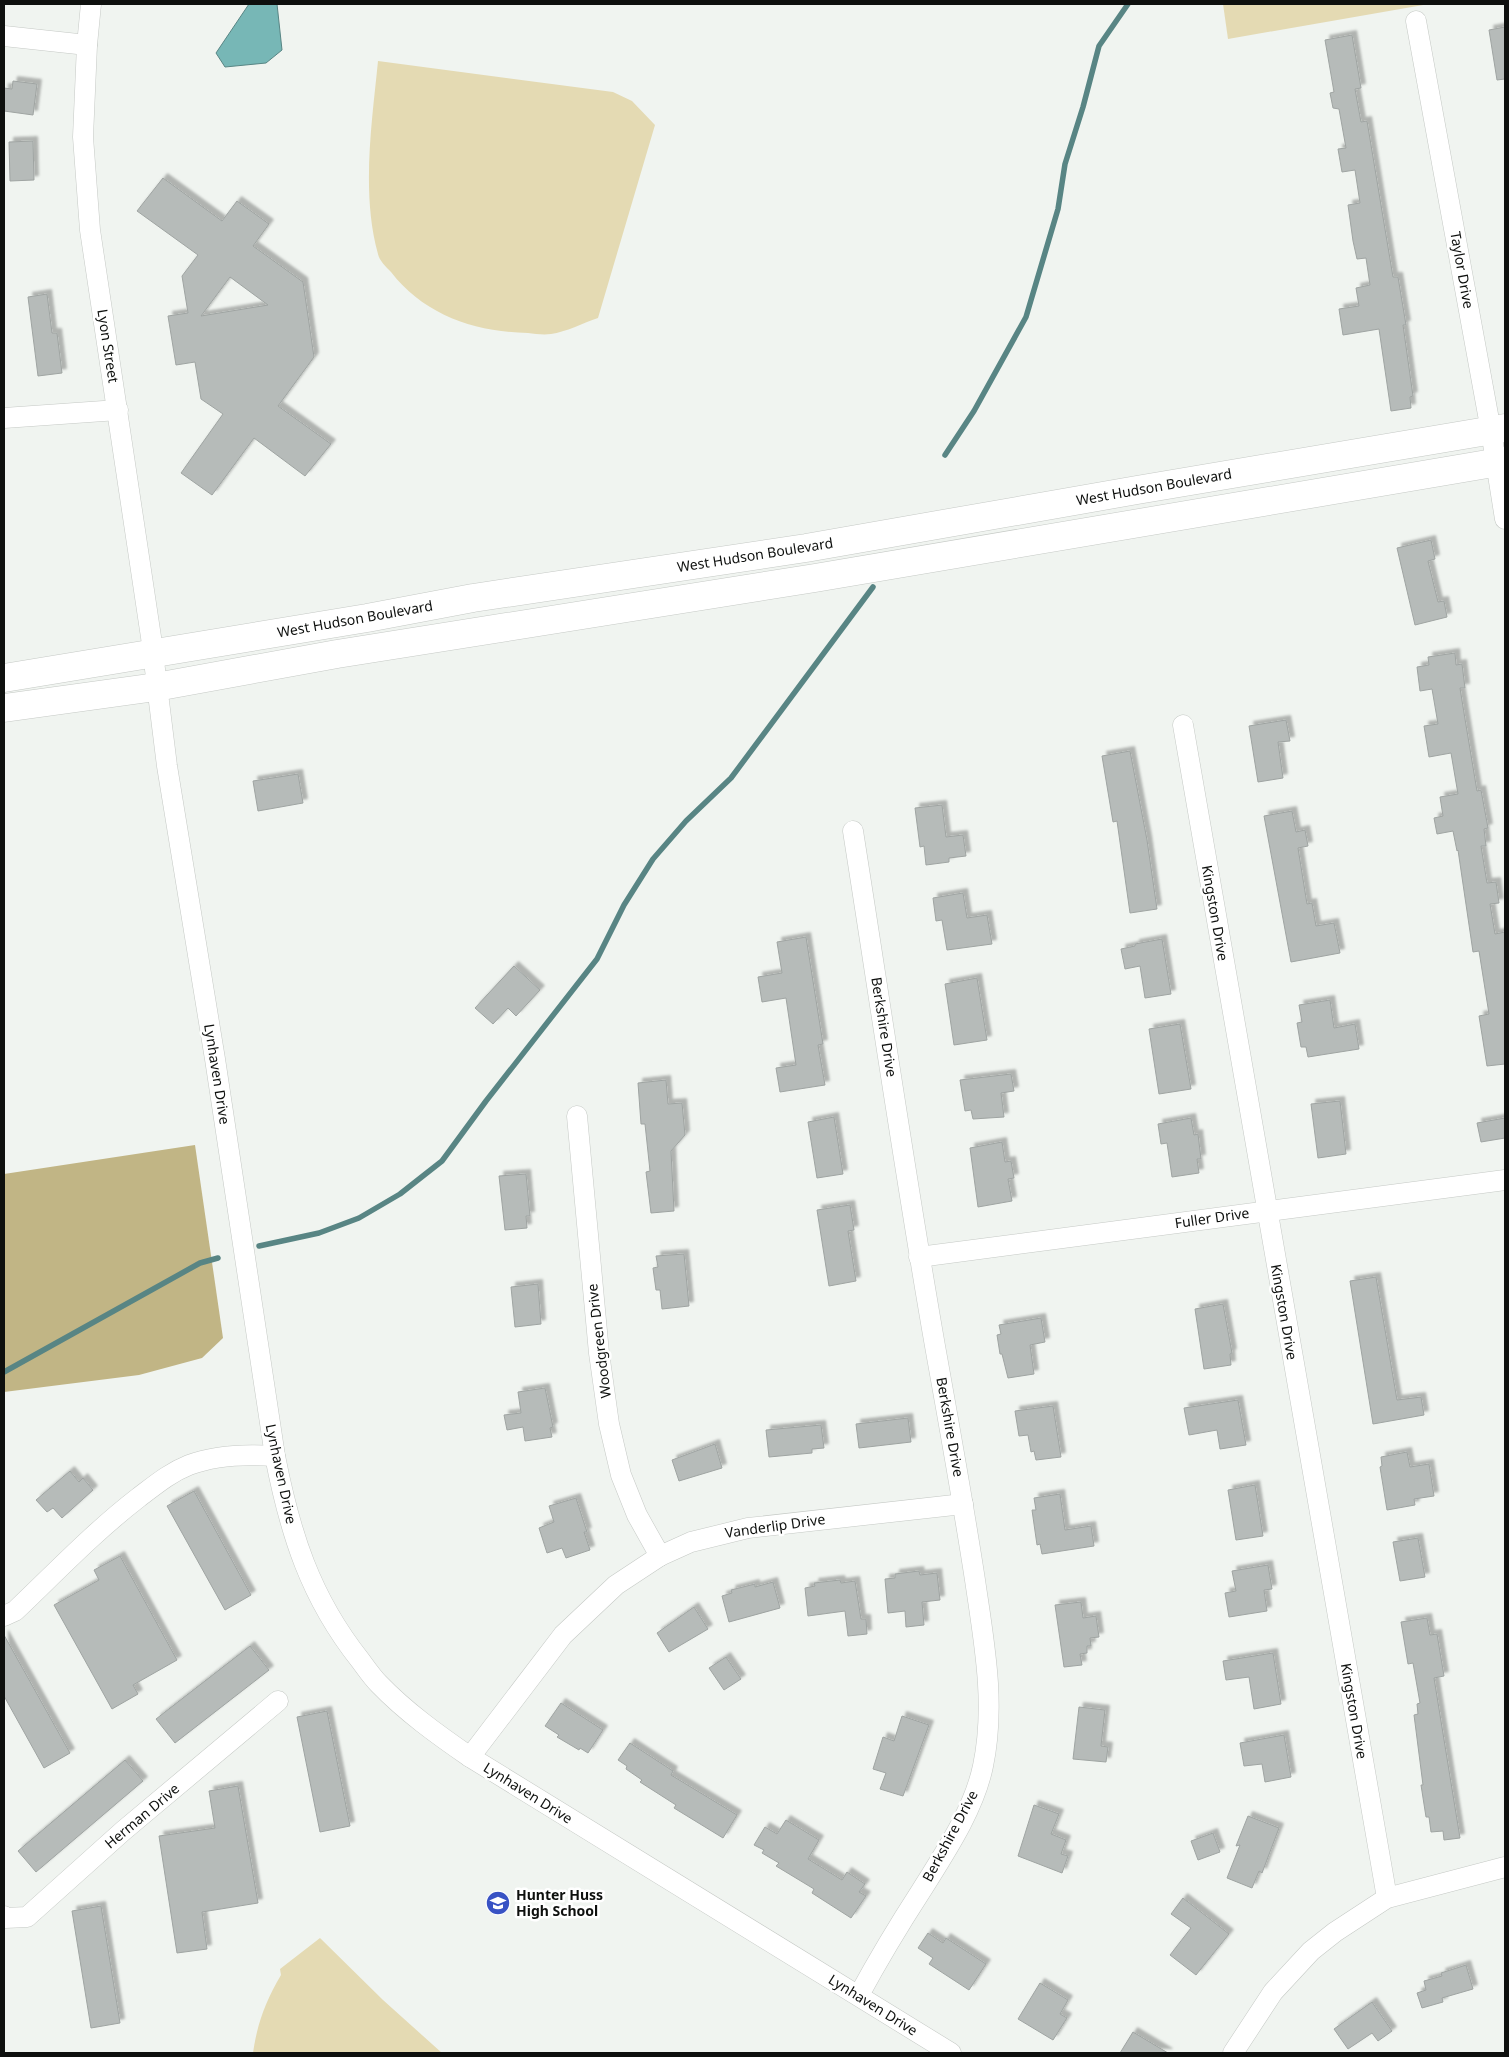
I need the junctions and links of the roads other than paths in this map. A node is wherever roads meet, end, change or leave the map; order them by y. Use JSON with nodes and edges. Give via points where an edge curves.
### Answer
{"nodes":[{"id":1,"x":91,"y":4,"type":"edge"},
{"id":2,"x":1416,"y":21,"type":"dead end"},
{"id":3,"x":4,"y":36,"type":"edge"},
{"id":4,"x":87,"y":45,"type":"junction"},
{"id":5,"x":118,"y":410,"type":"junction"},
{"id":6,"x":4,"y":418,"type":"edge"},
{"id":7,"x":1498,"y":430,"type":"edge"},
{"id":8,"x":1501,"y":461,"type":"edge"},
{"id":9,"x":1505,"y":518,"type":"edge"},
{"id":10,"x":152,"y":654,"type":"junction"},
{"id":11,"x":4,"y":678,"type":"edge"},
{"id":12,"x":156,"y":687,"type":"junction"},
{"id":13,"x":4,"y":708,"type":"edge"},
{"id":14,"x":1183,"y":725,"type":"dead end"},
{"id":15,"x":854,"y":830,"type":"dead end"},
{"id":16,"x":577,"y":1116,"type":"dead end"},
{"id":17,"x":1505,"y":1180,"type":"edge"},
{"id":18,"x":1266,"y":1210,"type":"junction"},
{"id":19,"x":919,"y":1256,"type":"junction"},
{"id":20,"x":275,"y":1456,"type":"junction"},
{"id":21,"x":964,"y":1504,"type":"junction"},
{"id":22,"x":660,"y":1556,"type":"junction"},
{"id":23,"x":4,"y":1616,"type":"edge"},
{"id":24,"x":278,"y":1701,"type":"dead end"},
{"id":25,"x":470,"y":1757,"type":"junction"},
{"id":26,"x":1505,"y":1867,"type":"edge"},
{"id":27,"x":1387,"y":1898,"type":"junction"},
{"id":28,"x":4,"y":1916,"type":"edge"},
{"id":29,"x":859,"y":1995,"type":"junction"},
{"id":30,"x":951,"y":2053,"type":"edge"},
{"id":31,"x":1234,"y":2053,"type":"edge"}],
"edges":[{"from":1,"to":4,"type":"street","name":"Lyon Street"},
{"from":2,"to":7,"type":"street","name":"Taylor Drive"},
{"from":3,"to":4,"type":"street"},
{"from":4,"to":5,"type":"street","name":"Lyon Street","via":[[83,137],[86,198]]},
{"from":5,"to":6,"type":"street"},
{"from":5,"to":10,"type":"street","name":"Lyon Street"},
{"from":7,"to":8,"type":"street","name":"Taylor Drive"},
{"from":7,"to":10,"type":"main road","name":"West Hudson Boulevard","via":[[806,548],[473,598]]},
{"from":8,"to":9,"type":"street","name":"Taylor Drive"},
{"from":8,"to":12,"type":"main road","via":[[815,578],[337,654]]},
{"from":10,"to":11,"type":"main road","name":"West Hudson Boulevard"},
{"from":10,"to":12,"type":"street","name":"Lyon Street"},
{"from":12,"to":13,"type":"main road"},
{"from":12,"to":20,"type":"street","name":"Lynhaven Drive"},
{"from":14,"to":18,"type":"street","name":"Kingston Drive"},
{"from":15,"to":19,"type":"street","name":"Berkshire Drive"},
{"from":16,"to":22,"type":"street","name":"Woodgreen Drive","via":[[599,1353],[609,1424],[630,1499]]},
{"from":17,"to":18,"type":"street","name":"Fuller Drive"},
{"from":18,"to":19,"type":"street","name":"Fuller Drive"},
{"from":18,"to":27,"type":"street","name":"Kingston Drive"},
{"from":19,"to":21,"type":"street","name":"Berkshire Drive"},
{"from":20,"to":23,"type":"street","via":[[213,1458],[190,1464],[161,1480],[115,1516],[15,1611]]},
{"from":20,"to":25,"type":"street","name":"Lynhaven Drive","via":[[284,1504],[302,1561],[332,1620],[378,1683],[430,1731]]},
{"from":21,"to":22,"type":"street","name":"Vanderlip Drive","via":[[748,1528],[691,1542]]},
{"from":21,"to":29,"type":"street","name":"Berkshire Drive","via":[[987,1672],[988,1741],[982,1771],[946,1851]]},
{"from":22,"to":25,"type":"street","name":"Vanderlip Drive","via":[[616,1585],[563,1635]]},
{"from":24,"to":28,"type":"street","name":"Herman Drive","via":[[123,1831],[27,1917]]},
{"from":25,"to":29,"type":"street","name":"Lynhaven Drive"},
{"from":26,"to":27,"type":"street"},
{"from":27,"to":31,"type":"street","via":[[1311,1951],[1273,1992]]},
{"from":29,"to":30,"type":"street","name":"Lynhaven Drive"}]}
